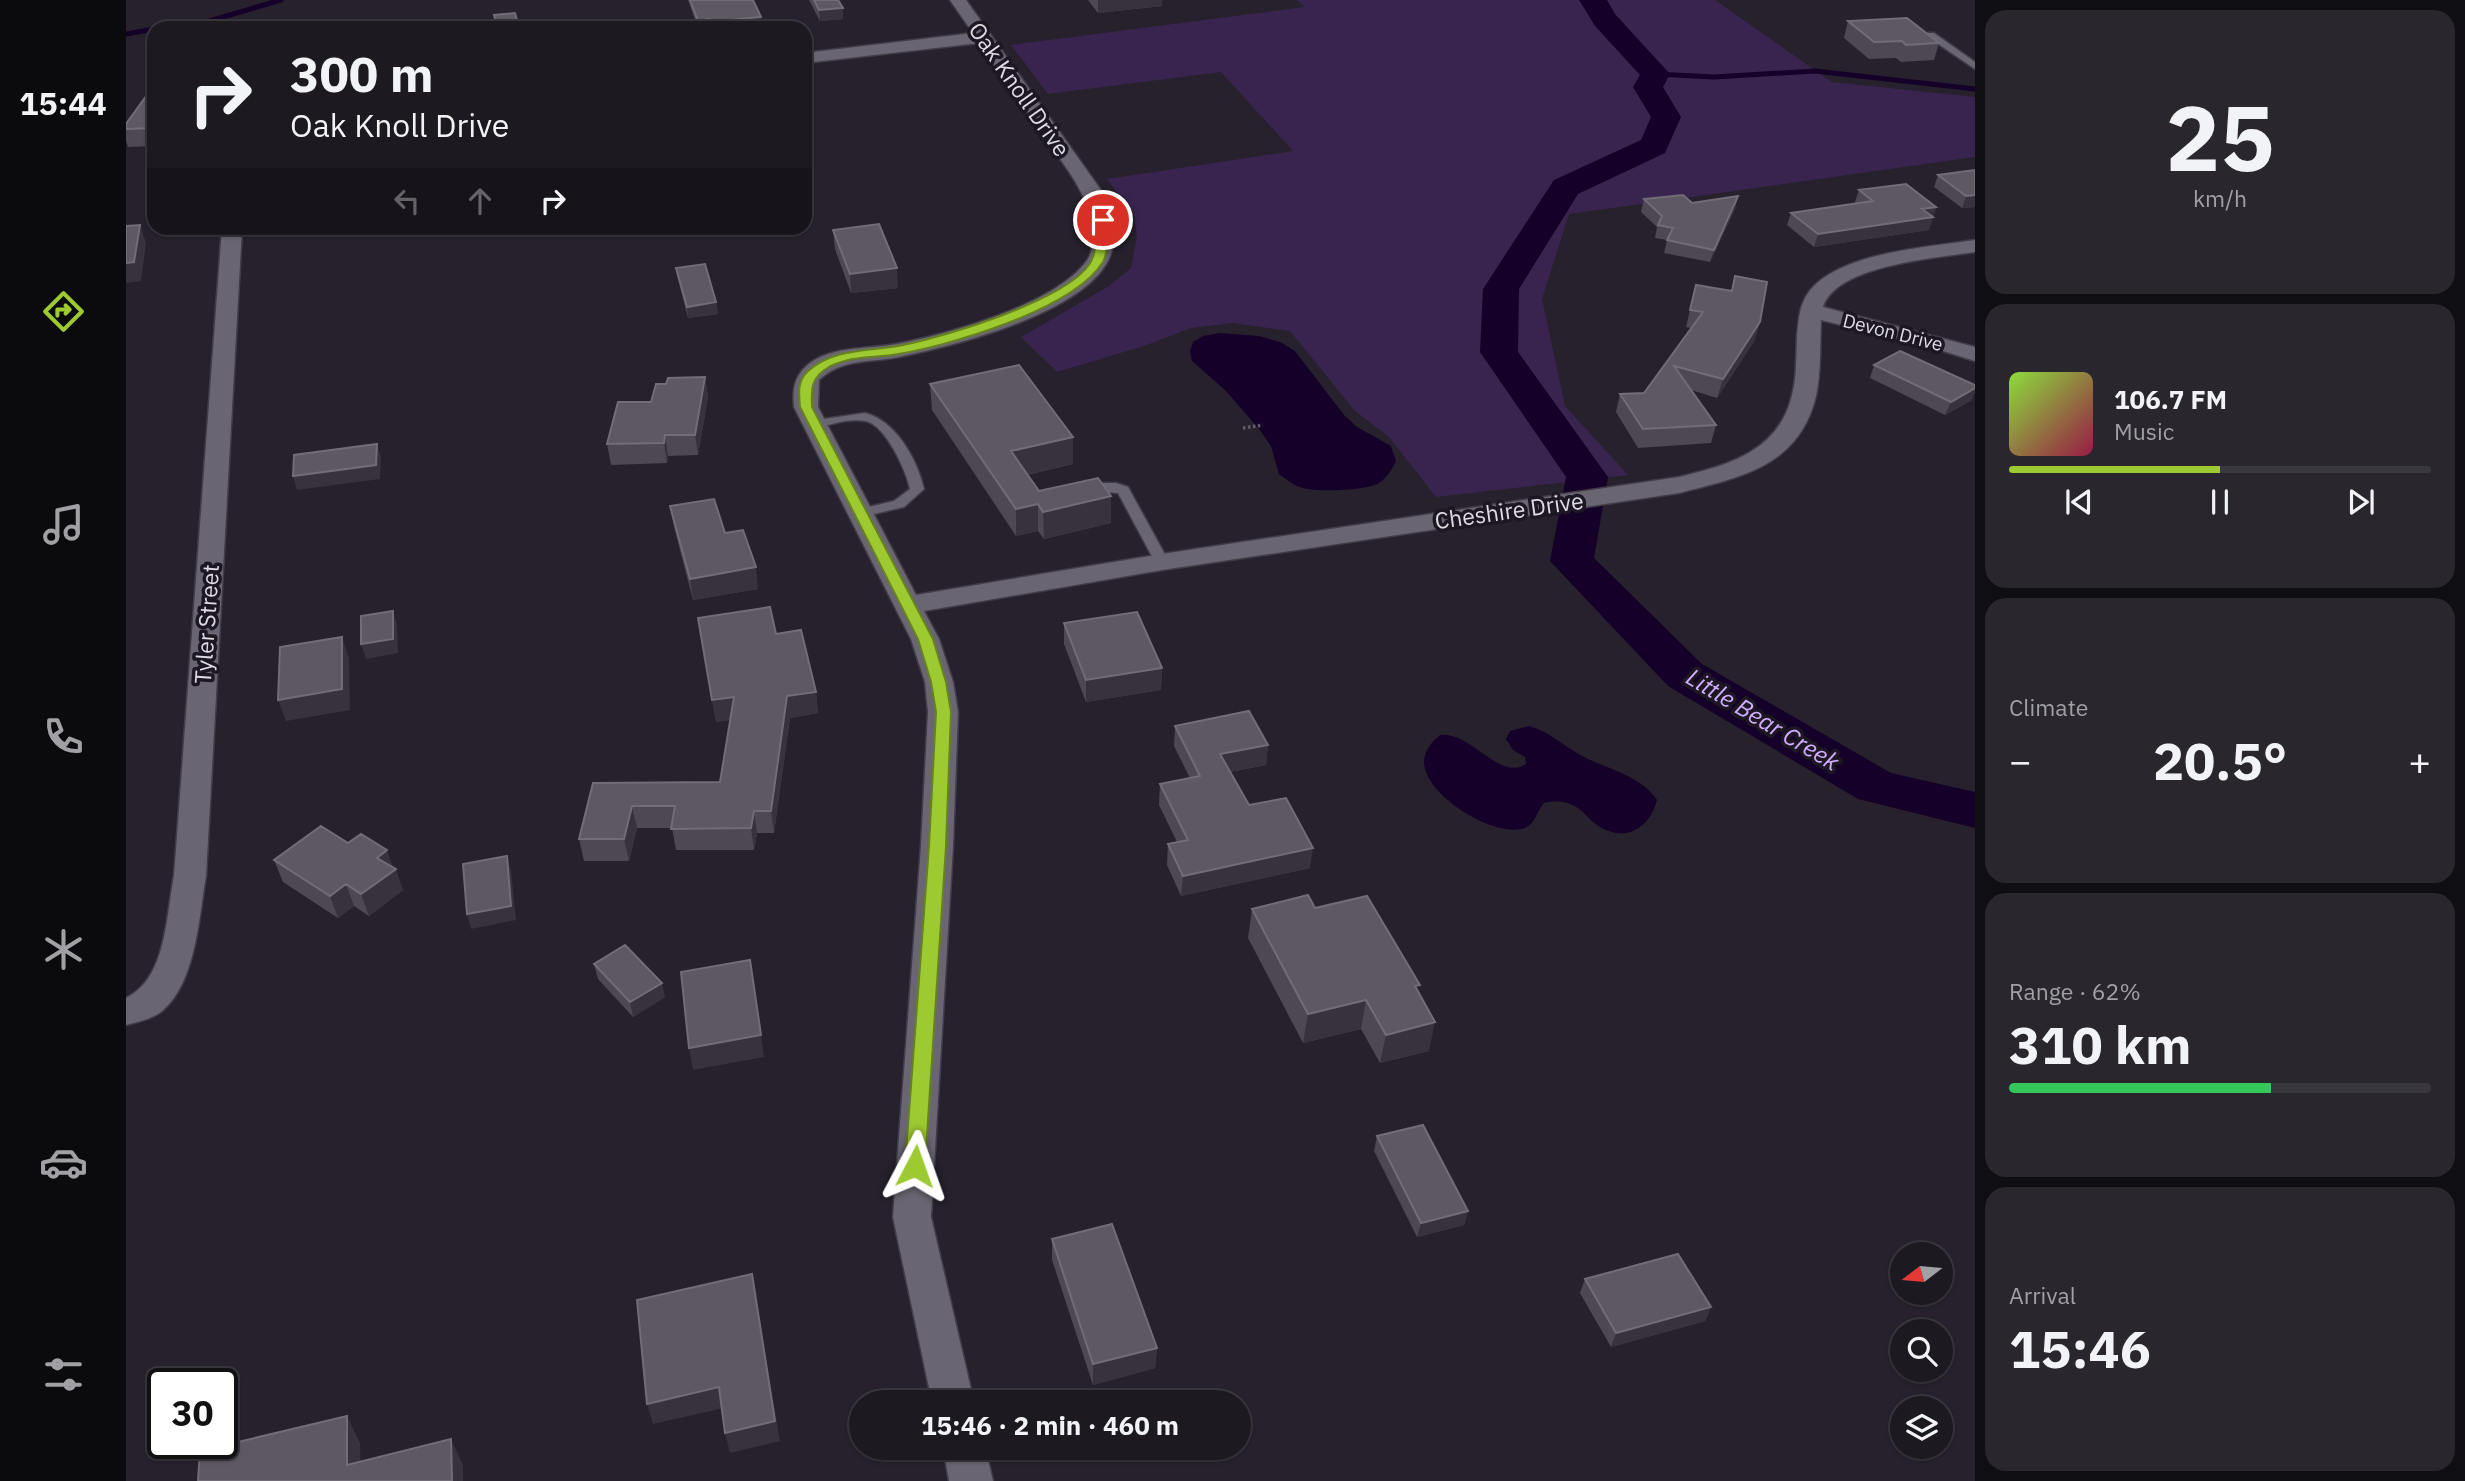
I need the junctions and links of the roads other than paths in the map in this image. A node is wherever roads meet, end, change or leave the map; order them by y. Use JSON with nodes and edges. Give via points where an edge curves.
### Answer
{"nodes":[{"id":1,"x":958,"y":0,"type":"edge"},
{"id":2,"x":1931,"y":35,"type":"edge"},
{"id":3,"x":984,"y":37,"type":"junction"},
{"id":4,"x":812,"y":57,"type":"edge"},
{"id":5,"x":1975,"y":66,"type":"edge"},
{"id":6,"x":232,"y":235,"type":"edge"},
{"id":7,"x":1975,"y":246,"type":"edge"},
{"id":8,"x":1810,"y":312,"type":"junction"},
{"id":9,"x":1975,"y":354,"type":"edge"},
{"id":10,"x":815,"y":424,"type":"junction"},
{"id":11,"x":1070,"y":489,"type":"edge"},
{"id":12,"x":861,"y":513,"type":"junction"},
{"id":13,"x":1162,"y":562,"type":"junction"},
{"id":14,"x":909,"y":605,"type":"junction"},
{"id":15,"x":133,"y":1010,"type":"edge"},
{"id":16,"x":950,"y":1390,"type":"edge"},
{"id":17,"x":967,"y":1460,"type":"edge"},
{"id":18,"x":971,"y":1481,"type":"edge"}],
"edges":[{"from":1,"to":3,"type":"street","name":"Oak Knoll Drive"},
{"from":2,"to":5,"type":"lane"},
{"from":3,"to":4,"type":"street"},
{"from":3,"to":10,"type":"street","name":"Oak Knoll Drive","via":[[1093,193],[1103,220],[1099,260],[1073,286],[1006,320],[936,342],[891,352],[858,353],[825,365],[804,387],[806,407]]},
{"from":6,"to":15,"type":"street","name":"Tyler Street","via":[[190,876],[170,973],[155,996]]},
{"from":7,"to":8,"type":"street","via":[[1853,272],[1822,289]]},
{"from":8,"to":9,"type":"street","name":"Devon Drive"},
{"from":8,"to":13,"type":"street","name":"Cheshire Drive","via":[[1800,414],[1792,431],[1767,456],[1705,479]]},
{"from":10,"to":12,"type":"street","name":"Oak Knoll Drive"},
{"from":10,"to":12,"type":"lane","via":[[874,418],[884,424],[915,480],[917,489],[908,501]]},
{"from":11,"to":13,"type":"lane","via":[[1103,486],[1124,490]]},
{"from":12,"to":14,"type":"street","name":"Oak Knoll Drive"},
{"from":13,"to":14,"type":"street","name":"Cheshire Drive"},
{"from":14,"to":16,"type":"street","name":"Oak Knoll Drive","via":[[939,682],[943,712],[912,1217]]},
{"from":17,"to":18,"type":"street"}]}
